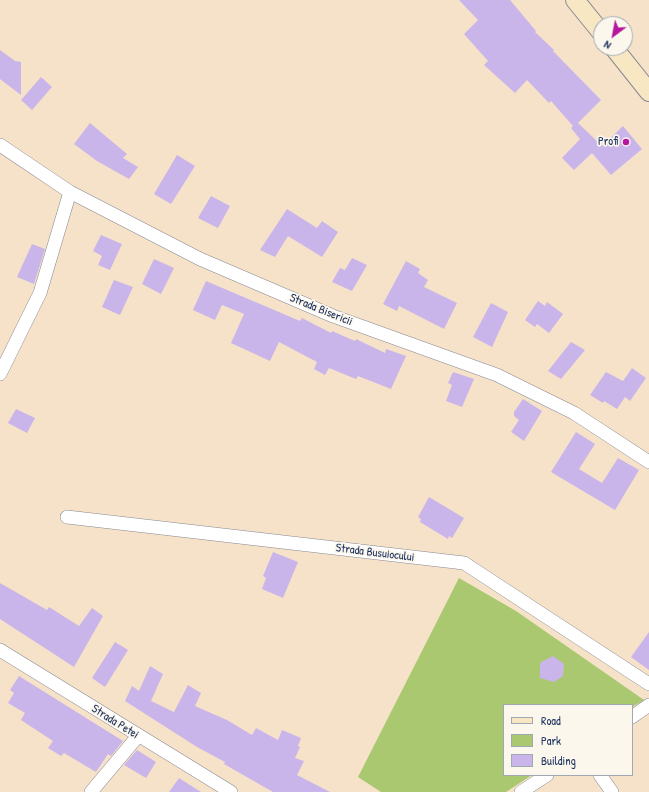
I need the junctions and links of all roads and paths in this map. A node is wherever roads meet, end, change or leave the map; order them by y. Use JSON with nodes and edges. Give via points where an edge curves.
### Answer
{"nodes":[{"id":1,"x":575,"y":0,"type":"edge"},
{"id":2,"x":593,"y":22,"type":"edge"},
{"id":3,"x":620,"y":56,"type":"edge"},
{"id":4,"x":649,"y":92,"type":"edge"},
{"id":5,"x":0,"y":145,"type":"edge"},
{"id":6,"x":70,"y":192,"type":"junction"},
{"id":7,"x":0,"y":374,"type":"edge"},
{"id":8,"x":649,"y":462,"type":"edge"},
{"id":9,"x":67,"y":517,"type":"dead end"},
{"id":10,"x":0,"y":650,"type":"edge"},
{"id":11,"x":649,"y":684,"type":"edge"},
{"id":12,"x":649,"y":705,"type":"edge"},
{"id":13,"x":633,"y":716,"type":"edge"},
{"id":14,"x":138,"y":736,"type":"junction"},
{"id":15,"x":546,"y":776,"type":"edge"},
{"id":16,"x":601,"y":776,"type":"edge"},
{"id":17,"x":91,"y":792,"type":"edge"},
{"id":18,"x":231,"y":792,"type":"edge"},
{"id":19,"x":522,"y":792,"type":"edge"},
{"id":20,"x":612,"y":792,"type":"edge"}],
"edges":[{"from":1,"to":2,"type":"main road"},
{"from":3,"to":4,"type":"main road"},
{"from":5,"to":6,"type":"street","name":"Strada Bisericii"},
{"from":6,"to":7,"type":"street","via":[[40,294]]},
{"from":6,"to":8,"type":"street","name":"Strada Bisericii","via":[[200,259],[333,316],[497,374],[574,413]]},
{"from":9,"to":11,"type":"street","name":"Strada Busuiocului","via":[[464,563]]},
{"from":10,"to":14,"type":"street","name":"Strada Petei"},
{"from":12,"to":13,"type":"street"},
{"from":14,"to":17,"type":"street"},
{"from":14,"to":18,"type":"street","name":"Strada Petei"},
{"from":15,"to":19,"type":"street"},
{"from":16,"to":20,"type":"street"}]}
